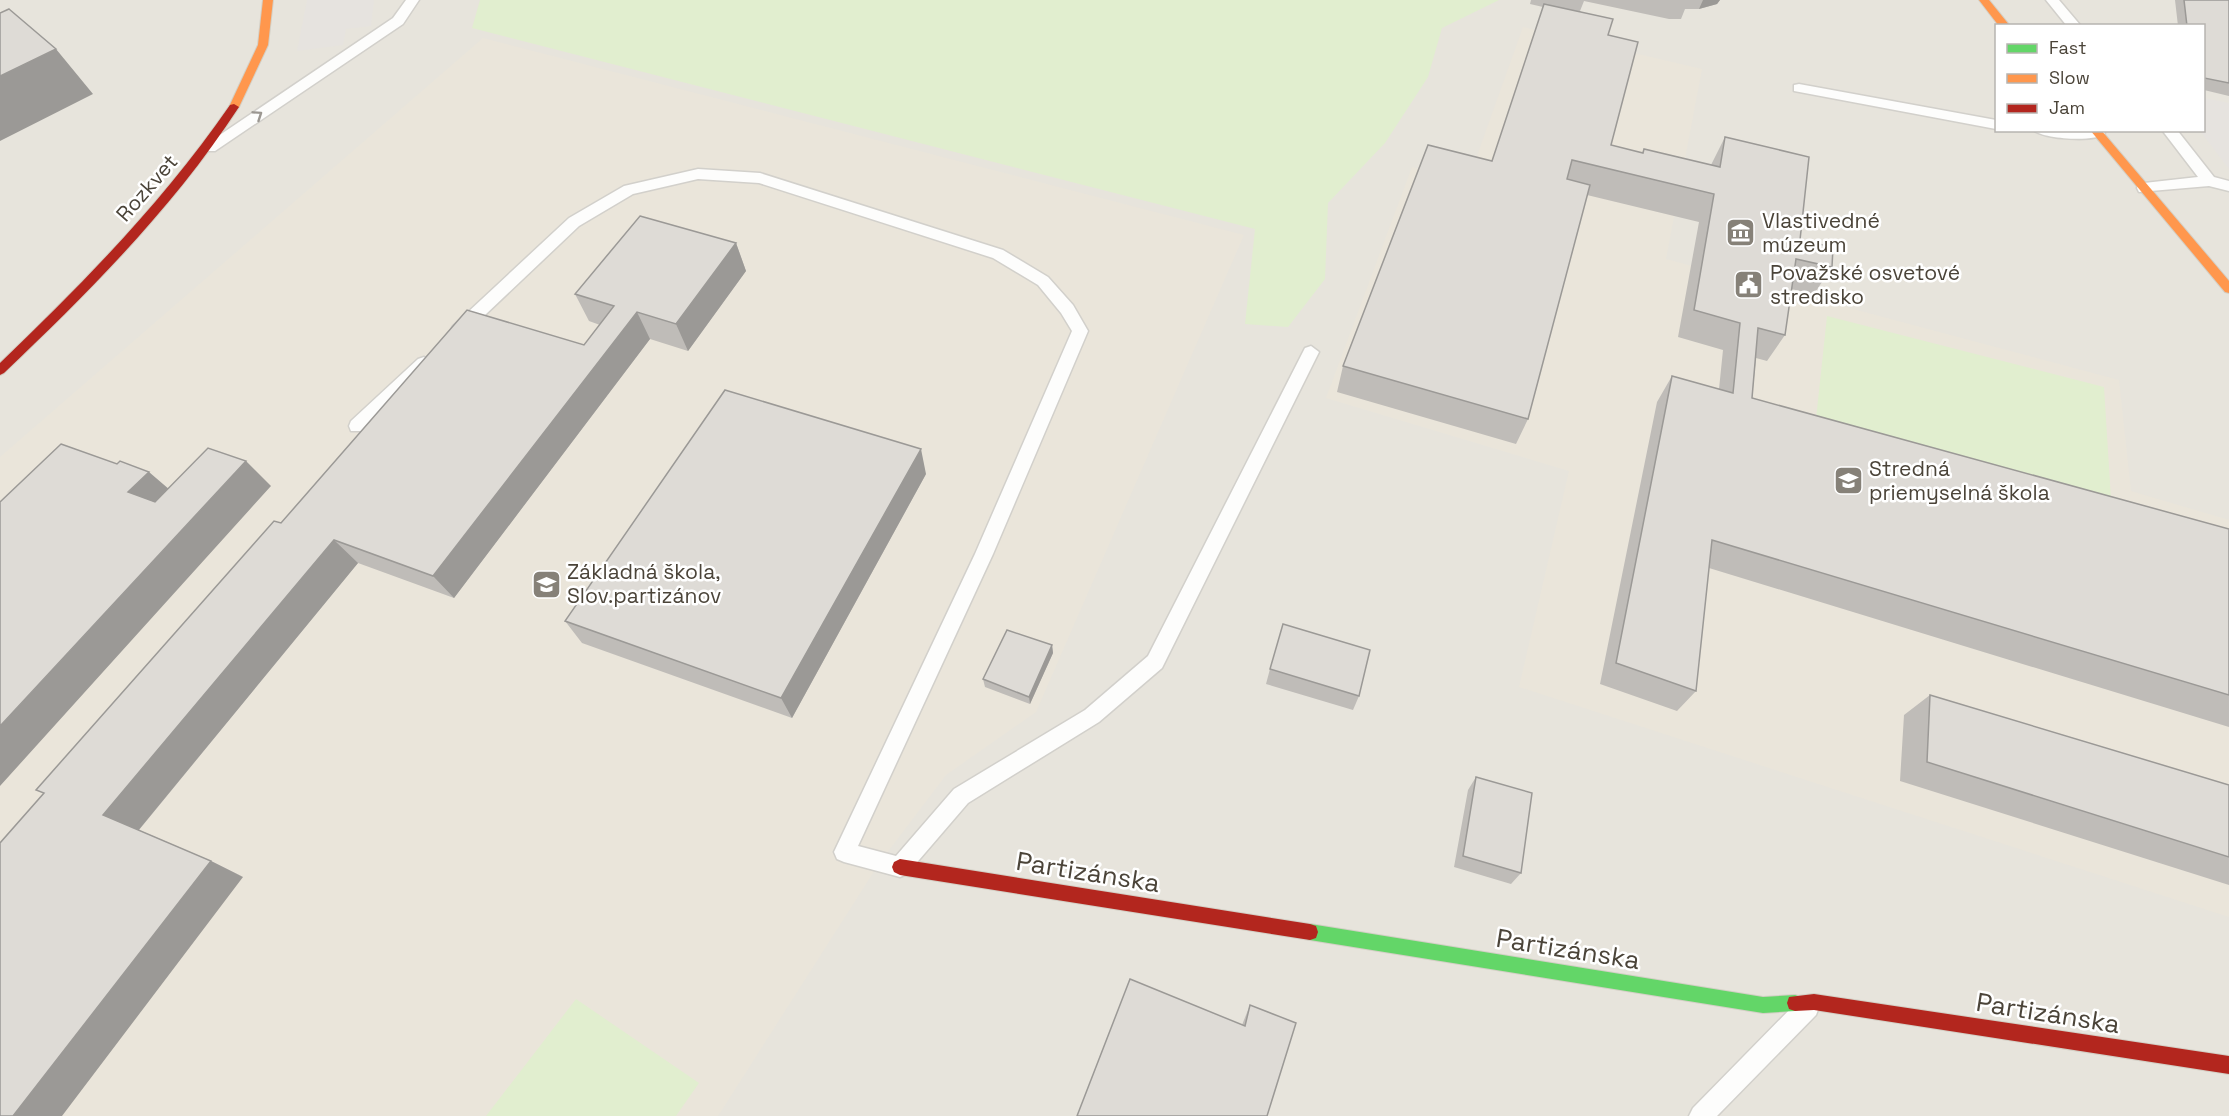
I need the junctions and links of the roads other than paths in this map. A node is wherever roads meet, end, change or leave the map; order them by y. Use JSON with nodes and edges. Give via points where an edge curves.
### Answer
{"nodes":[{"id":1,"x":268,"y":0,"type":"edge"},
{"id":2,"x":413,"y":0,"type":"edge"},
{"id":3,"x":1984,"y":0,"type":"edge"},
{"id":4,"x":2052,"y":0,"type":"edge"},
{"id":5,"x":2003,"y":24,"type":"edge"},
{"id":6,"x":2073,"y":24,"type":"edge"},
{"id":7,"x":1799,"y":88,"type":"dead end"},
{"id":8,"x":1995,"y":125,"type":"edge"},
{"id":9,"x":2053,"y":132,"type":"edge"},
{"id":10,"x":2096,"y":132,"type":"edge"},
{"id":11,"x":2171,"y":132,"type":"edge"},
{"id":12,"x":210,"y":148,"type":"junction"},
{"id":13,"x":2210,"y":181,"type":"junction"},
{"id":14,"x":2229,"y":186,"type":"edge"},
{"id":15,"x":2144,"y":188,"type":"junction"},
{"id":16,"x":2229,"y":289,"type":"edge"},
{"id":17,"x":1311,"y":352,"type":"dead end"},
{"id":18,"x":0,"y":370,"type":"edge"},
{"id":19,"x":357,"y":426,"type":"dead end"},
{"id":20,"x":900,"y":867,"type":"junction"},
{"id":21,"x":1814,"y":1002,"type":"junction"},
{"id":22,"x":2229,"y":1065,"type":"edge"},
{"id":23,"x":1701,"y":1116,"type":"edge"}],
"edges":[{"from":1,"to":12,"type":"street","name":"Rozkvet","via":[[267,31],[256,61],[226,125]]},
{"from":12,"to":2,"type":"lane","one_way":true,"via":[[398,21]]},
{"from":3,"to":5,"type":"street"},
{"from":4,"to":6,"type":"lane"},
{"from":7,"to":8,"type":"lane"},
{"from":9,"to":10,"type":"lane"},
{"from":10,"to":15,"type":"street"},
{"from":11,"to":13,"type":"lane"},
{"from":12,"to":18,"type":"street","name":"Rozkvet","via":[[103,271]]},
{"from":13,"to":14,"type":"lane"},
{"from":13,"to":15,"type":"lane"},
{"from":15,"to":16,"type":"street"},
{"from":17,"to":20,"type":"lane","via":[[1155,662],[1092,717],[961,796]]},
{"from":19,"to":20,"type":"lane","via":[[574,222],[629,190],[698,174],[760,178],[998,254],[1043,281],[1080,331],[984,554],[844,852]]},
{"from":20,"to":21,"type":"street","name":"Partizánska","via":[[1763,1005]]},
{"from":21,"to":22,"type":"street","name":"Partizánska"},
{"from":21,"to":23,"type":"lane"}]}
